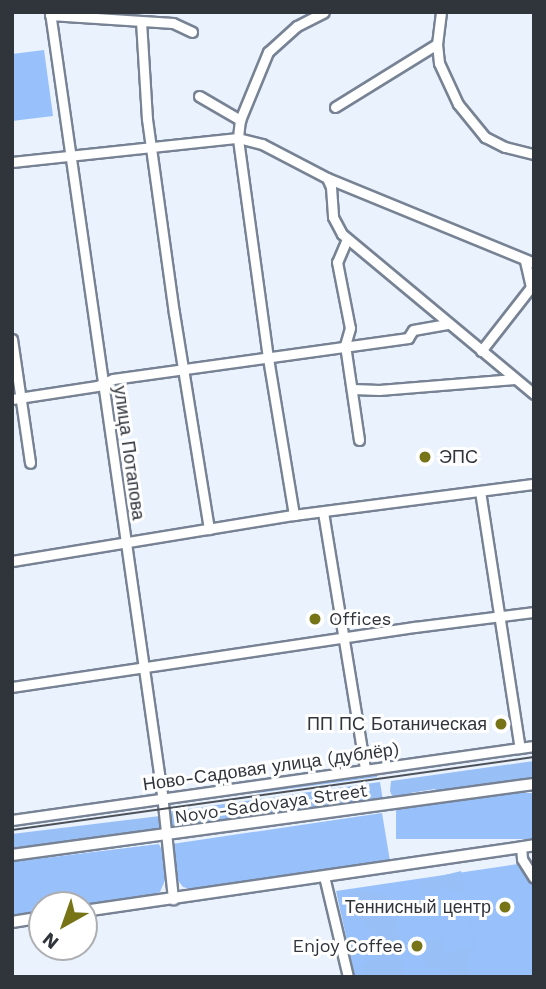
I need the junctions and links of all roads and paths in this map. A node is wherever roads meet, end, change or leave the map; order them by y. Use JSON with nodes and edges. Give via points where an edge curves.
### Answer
{"nodes":[{"id":1,"x":324,"y":12,"type":"edge"},
{"id":2,"x":441,"y":12,"type":"edge"},
{"id":3,"x":50,"y":14,"type":"edge"},
{"id":4,"x":141,"y":21,"type":"junction"},
{"id":5,"x":192,"y":32,"type":"dead end"},
{"id":6,"x":437,"y":44,"type":"junction"},
{"id":7,"x":199,"y":96,"type":"dead end"},
{"id":8,"x":335,"y":107,"type":"dead end"},
{"id":9,"x":240,"y":120,"type":"junction"},
{"id":10,"x":238,"y":138,"type":"junction"},
{"id":11,"x":152,"y":146,"type":"junction"},
{"id":12,"x":534,"y":154,"type":"edge"},
{"id":13,"x":70,"y":157,"type":"junction"},
{"id":14,"x":12,"y":162,"type":"edge"},
{"id":15,"x":327,"y":178,"type":"junction"},
{"id":16,"x":347,"y":239,"type":"junction"},
{"id":17,"x":530,"y":262,"type":"edge"},
{"id":18,"x":533,"y":286,"type":"edge"},
{"id":19,"x":448,"y":324,"type":"junction"},
{"id":20,"x":12,"y":338,"type":"edge"},
{"id":21,"x":345,"y":345,"type":"junction"},
{"id":22,"x":481,"y":351,"type":"junction"},
{"id":23,"x":268,"y":358,"type":"junction"},
{"id":24,"x":184,"y":370,"type":"junction"},
{"id":25,"x":515,"y":379,"type":"junction"},
{"id":26,"x":103,"y":383,"type":"junction"},
{"id":27,"x":353,"y":389,"type":"junction"},
{"id":28,"x":534,"y":394,"type":"edge"},
{"id":29,"x":17,"y":398,"type":"edge"},
{"id":30,"x":359,"y":440,"type":"dead end"},
{"id":31,"x":30,"y":463,"type":"dead end"},
{"id":32,"x":534,"y":484,"type":"edge"},
{"id":33,"x":480,"y":491,"type":"junction"},
{"id":34,"x":323,"y":512,"type":"junction"},
{"id":35,"x":294,"y":515,"type":"junction"},
{"id":36,"x":209,"y":529,"type":"junction"},
{"id":37,"x":125,"y":540,"type":"junction"},
{"id":38,"x":12,"y":561,"type":"edge"},
{"id":39,"x":534,"y":612,"type":"edge"},
{"id":40,"x":502,"y":617,"type":"junction"},
{"id":41,"x":344,"y":640,"type":"junction"},
{"id":42,"x":144,"y":669,"type":"junction"},
{"id":43,"x":12,"y":687,"type":"edge"},
{"id":44,"x":534,"y":746,"type":"edge"},
{"id":45,"x":520,"y":748,"type":"junction"},
{"id":46,"x":365,"y":769,"type":"junction"},
{"id":47,"x":534,"y":784,"type":"edge"},
{"id":48,"x":162,"y":798,"type":"junction"},
{"id":49,"x":12,"y":820,"type":"edge"},
{"id":50,"x":166,"y":836,"type":"junction"},
{"id":51,"x":534,"y":845,"type":"edge"},
{"id":52,"x":521,"y":847,"type":"junction"},
{"id":53,"x":12,"y":855,"type":"edge"},
{"id":54,"x":324,"y":876,"type":"junction"},
{"id":55,"x":534,"y":878,"type":"edge"},
{"id":56,"x":173,"y":899,"type":"junction"},
{"id":57,"x":98,"y":909,"type":"edge"},
{"id":58,"x":348,"y":977,"type":"edge"}],
"edges":[{"from":1,"to":9,"type":"street","via":[[297,26],[268,52]]},
{"from":2,"to":6,"type":"street"},
{"from":3,"to":4,"type":"street"},
{"from":3,"to":13,"type":"street","name":"улица Потапова"},
{"from":4,"to":5,"type":"street","via":[[173,23]]},
{"from":4,"to":11,"type":"street"},
{"from":6,"to":8,"type":"street"},
{"from":6,"to":12,"type":"street","via":[[446,83],[471,124],[505,147]]},
{"from":7,"to":9,"type":"street"},
{"from":9,"to":10,"type":"street"},
{"from":10,"to":11,"type":"street"},
{"from":10,"to":15,"type":"street","via":[[262,144]]},
{"from":10,"to":23,"type":"street"},
{"from":11,"to":13,"type":"street"},
{"from":11,"to":24,"type":"street"},
{"from":13,"to":14,"type":"street"},
{"from":13,"to":26,"type":"street","name":"улица Потапова"},
{"from":15,"to":16,"type":"street","via":[[335,222]]},
{"from":15,"to":17,"type":"street"},
{"from":16,"to":19,"type":"street"},
{"from":16,"to":21,"type":"street","via":[[337,262],[350,328]]},
{"from":17,"to":18,"type":"street"},
{"from":18,"to":22,"type":"street"},
{"from":19,"to":21,"type":"street","via":[[413,330],[408,338]]},
{"from":19,"to":22,"type":"street"},
{"from":20,"to":29,"type":"street"},
{"from":21,"to":23,"type":"street"},
{"from":21,"to":27,"type":"street"},
{"from":22,"to":25,"type":"street"},
{"from":23,"to":24,"type":"street"},
{"from":23,"to":35,"type":"street"},
{"from":24,"to":26,"type":"street"},
{"from":24,"to":36,"type":"street"},
{"from":25,"to":27,"type":"street"},
{"from":25,"to":28,"type":"street"},
{"from":26,"to":29,"type":"street"},
{"from":26,"to":37,"type":"street","name":"улица Потапова"},
{"from":27,"to":30,"type":"street"},
{"from":29,"to":31,"type":"street"},
{"from":32,"to":33,"type":"street"},
{"from":33,"to":34,"type":"street"},
{"from":33,"to":40,"type":"street"},
{"from":34,"to":35,"type":"street"},
{"from":34,"to":41,"type":"street"},
{"from":35,"to":36,"type":"street"},
{"from":36,"to":37,"type":"street"},
{"from":37,"to":38,"type":"street"},
{"from":37,"to":42,"type":"street","name":"улица Потапова"},
{"from":39,"to":40,"type":"street"},
{"from":40,"to":41,"type":"street"},
{"from":40,"to":45,"type":"street"},
{"from":41,"to":42,"type":"street"},
{"from":41,"to":46,"type":"street"},
{"from":42,"to":43,"type":"street"},
{"from":42,"to":48,"type":"street","name":"улица Потапова"},
{"from":44,"to":45,"type":"street","name":"Ново-Садовая улица (дублёр)"},
{"from":45,"to":46,"type":"street","name":"Ново-Садовая улица (дублёр)"},
{"from":46,"to":48,"type":"street","name":"Ново-Садовая улица (дублёр)"},
{"from":47,"to":50,"type":"main road","name":"Novo-Sadovaya Street"},
{"from":48,"to":49,"type":"street","name":"Ново-Садовая улица (дублёр)"},
{"from":48,"to":50,"type":"street","name":"улица Потапова"},
{"from":50,"to":53,"type":"main road","name":"Novo-Sadovaya Street"},
{"from":50,"to":56,"type":"street","name":"улица Потапова"},
{"from":51,"to":52,"type":"main road"},
{"from":52,"to":54,"type":"main road"},
{"from":52,"to":55,"type":"street","via":[[522,859]]},
{"from":54,"to":56,"type":"main road"},
{"from":54,"to":58,"type":"street"},
{"from":56,"to":57,"type":"main road"}]}
